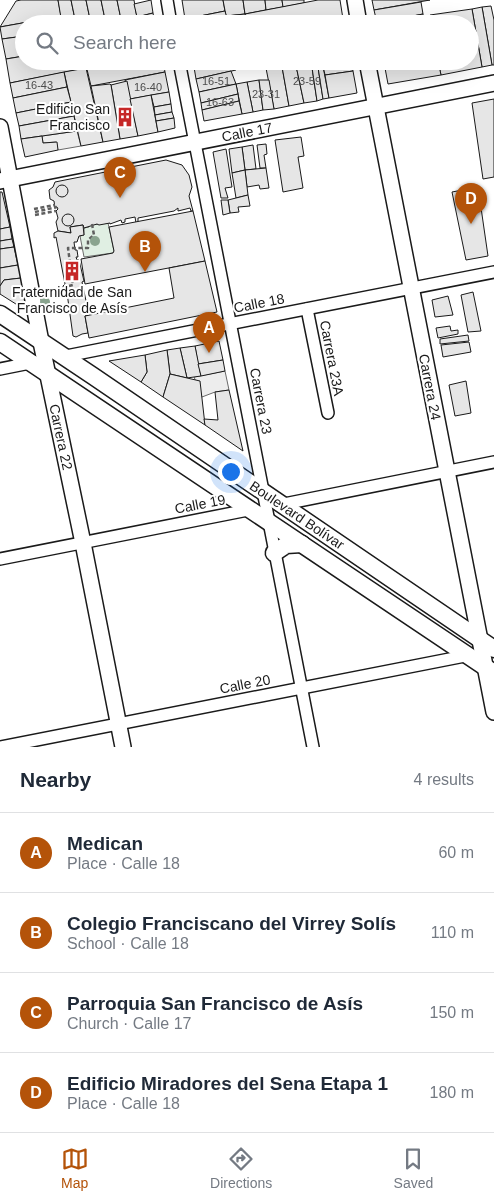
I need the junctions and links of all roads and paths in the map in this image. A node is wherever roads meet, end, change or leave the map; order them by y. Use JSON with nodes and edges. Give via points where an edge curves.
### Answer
{"nodes":[{"id":1,"x":167,"y":0,"type":"edge"},
{"id":2,"x":355,"y":0,"type":"edge"},
{"id":3,"x":170,"y":15,"type":"edge"},
{"id":4,"x":358,"y":15,"type":"edge"},
{"id":5,"x":181,"y":70,"type":"edge"},
{"id":6,"x":369,"y":70,"type":"edge"},
{"id":7,"x":494,"y":83,"type":"edge"},
{"id":8,"x":376,"y":107,"type":"junction"},
{"id":9,"x":0,"y":127,"type":"edge"},
{"id":10,"x":195,"y":142,"type":"junction"},
{"id":11,"x":5,"y":180,"type":"edge"},
{"id":12,"x":56,"y":208,"type":"joint"},
{"id":13,"x":92,"y":224,"type":"dead end"},
{"id":14,"x":494,"y":272,"type":"edge"},
{"id":15,"x":411,"y":288,"type":"junction"},
{"id":16,"x":50,"y":291,"type":"dead end"},
{"id":17,"x":307,"y":309,"type":"junction"},
{"id":18,"x":0,"y":314,"type":"edge"},
{"id":19,"x":231,"y":324,"type":"junction"},
{"id":20,"x":0,"y":342,"type":"edge"},
{"id":21,"x":41,"y":342,"type":"junction"},
{"id":22,"x":64,"y":356,"type":"junction"},
{"id":23,"x":41,"y":366,"type":"junction"},
{"id":24,"x":0,"y":369,"type":"edge"},
{"id":25,"x":328,"y":413,"type":"dead end"},
{"id":26,"x":494,"y":462,"type":"edge"},
{"id":27,"x":447,"y":472,"type":"junction"},
{"id":28,"x":266,"y":507,"type":"junction"},
{"id":29,"x":83,"y":543,"type":"junction"},
{"id":30,"x":302,"y":544,"type":"junction"},
{"id":31,"x":274,"y":552,"type":"junction"},
{"id":32,"x":0,"y":559,"type":"edge"},
{"id":33,"x":485,"y":655,"type":"edge"},
{"id":34,"x":302,"y":688,"type":"junction"},
{"id":35,"x":494,"y":712,"type":"edge"},
{"id":36,"x":119,"y":724,"type":"junction"},
{"id":37,"x":1,"y":747,"type":"edge"},
{"id":38,"x":123,"y":747,"type":"edge"},
{"id":39,"x":313,"y":747,"type":"edge"}],
"edges":[{"from":1,"to":3,"type":"street"},
{"from":2,"to":4,"type":"street"},
{"from":5,"to":10,"type":"street","name":"Carrera 23"},
{"from":6,"to":8,"type":"street","name":"Carrera 24"},
{"from":7,"to":8,"type":"street","name":"Calle 17"},
{"from":8,"to":10,"type":"street","name":"Calle 17"},
{"from":8,"to":15,"type":"street","name":"Carrera 24"},
{"from":9,"to":11,"type":"street","name":"Carrera 22"},
{"from":10,"to":11,"type":"street","name":"Calle 17"},
{"from":10,"to":19,"type":"street","name":"Carrera 23"},
{"from":11,"to":21,"type":"street","name":"Carrera 22"},
{"from":12,"to":12,"type":"path","via":[[35,212]]},
{"from":13,"to":16,"type":"path","via":[[94,235],[88,240],[88,248],[68,248],[73,285]]},
{"from":14,"to":15,"type":"street","name":"Calle 18"},
{"from":15,"to":17,"type":"street","name":"Calle 18"},
{"from":15,"to":27,"type":"street","name":"Carrera 24"},
{"from":17,"to":19,"type":"street","name":"Calle 18"},
{"from":17,"to":25,"type":"street","name":"Carrera 23A"},
{"from":18,"to":21,"type":"main road","name":"Boulevard Bolívar"},
{"from":19,"to":22,"type":"street","name":"Calle 18"},
{"from":19,"to":28,"type":"street","name":"Carrera 23"},
{"from":20,"to":23,"type":"main road","name":"Boulevard Bolívar"},
{"from":21,"to":22,"type":"main road","name":"Boulevard Bolívar"},
{"from":21,"to":23,"type":"street","name":"Carrera 22"},
{"from":22,"to":23,"type":"street","name":"Calle 18"},
{"from":22,"to":28,"type":"main road","name":"Boulevard Bolívar"},
{"from":23,"to":24,"type":"street","name":"Calle 18"},
{"from":23,"to":28,"type":"main road","name":"Boulevard Bolívar"},
{"from":23,"to":29,"type":"street","name":"Carrera 22"},
{"from":26,"to":27,"type":"street","name":"Calle 19"},
{"from":27,"to":28,"type":"street","name":"Calle 19"},
{"from":27,"to":33,"type":"street","name":"Carrera 24"},
{"from":28,"to":29,"type":"street","name":"Calle 19"},
{"from":28,"to":30,"type":"main road","name":"Boulevard Bolívar"},
{"from":28,"to":31,"type":"street","name":"Carrera 23"},
{"from":28,"to":33,"type":"main road","name":"Boulevard Bolívar"},
{"from":29,"to":32,"type":"street","name":"Calle 19"},
{"from":29,"to":36,"type":"street","name":"Carrera 22"},
{"from":30,"to":31,"type":"main road","via":[[286,544]]},
{"from":30,"to":33,"type":"main road","name":"Boulevard Bolívar"},
{"from":31,"to":34,"type":"street","name":"Carrera 23"},
{"from":33,"to":34,"type":"street","name":"Calle 20"},
{"from":33,"to":35,"type":"street","name":"Carrera 24"},
{"from":34,"to":36,"type":"street","name":"Calle 20"},
{"from":34,"to":39,"type":"street","name":"Carrera 23"},
{"from":36,"to":37,"type":"street","name":"Calle 20"},
{"from":36,"to":38,"type":"street","name":"Carrera 22"}]}
